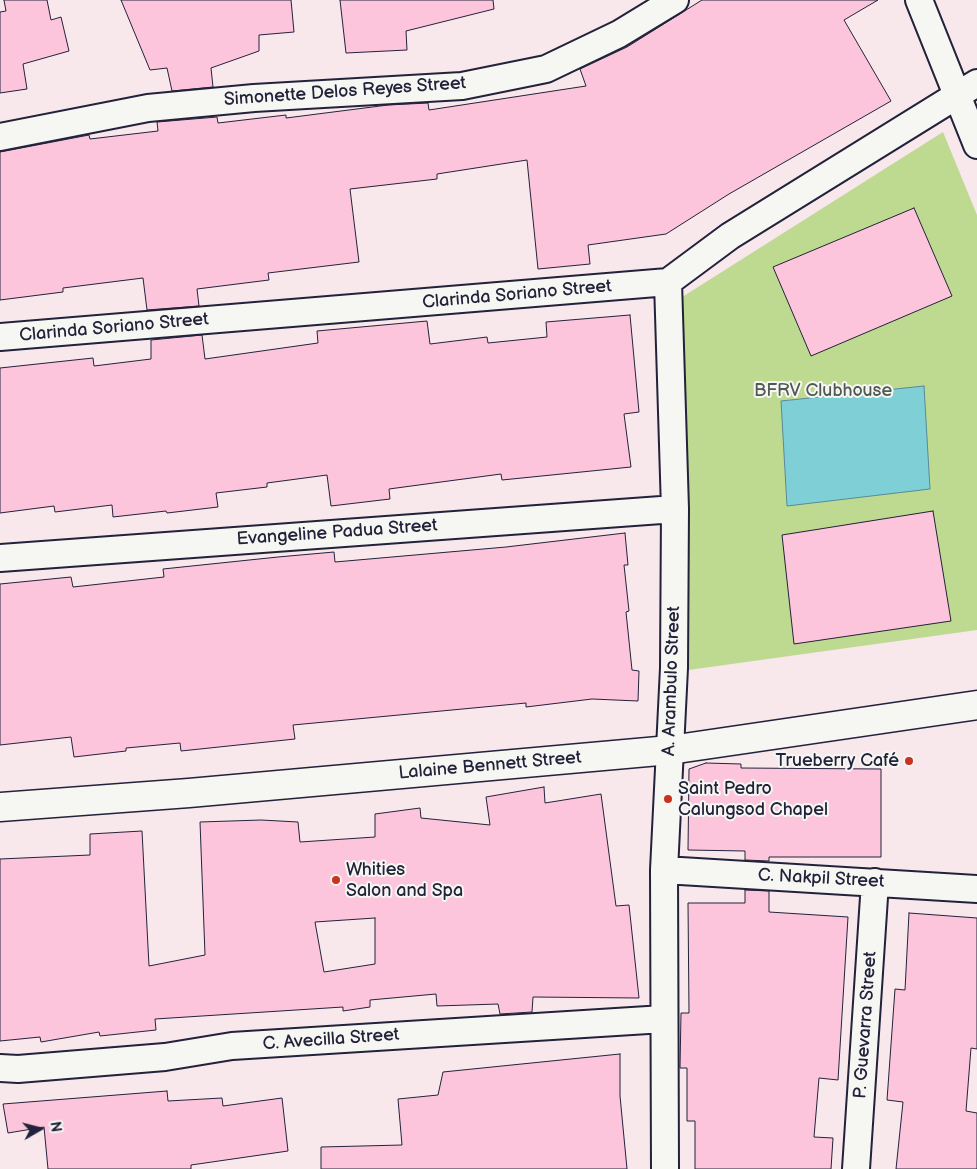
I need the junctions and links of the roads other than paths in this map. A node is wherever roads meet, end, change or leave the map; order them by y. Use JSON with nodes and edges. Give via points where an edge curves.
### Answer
{"nodes":[{"id":1,"x":675,"y":0,"type":"edge"},
{"id":2,"x":919,"y":0,"type":"edge"},
{"id":3,"x":967,"y":89,"type":"edge"},
{"id":4,"x":0,"y":137,"type":"edge"},
{"id":5,"x":977,"y":145,"type":"edge"},
{"id":6,"x":668,"y":282,"type":"junction"},
{"id":7,"x":0,"y":337,"type":"edge"},
{"id":8,"x":675,"y":509,"type":"junction"},
{"id":9,"x":0,"y":558,"type":"edge"},
{"id":10,"x":977,"y":705,"type":"edge"},
{"id":11,"x":670,"y":750,"type":"junction"},
{"id":12,"x":0,"y":807,"type":"edge"},
{"id":13,"x":664,"y":870,"type":"junction"},
{"id":14,"x":876,"y":882,"type":"junction"},
{"id":15,"x":977,"y":889,"type":"edge"},
{"id":16,"x":664,"y":1019,"type":"junction"},
{"id":17,"x":0,"y":1068,"type":"edge"},
{"id":18,"x":665,"y":1169,"type":"edge"},
{"id":19,"x":856,"y":1169,"type":"edge"}],
"edges":[{"from":1,"to":4,"type":"street","name":"Simonette Delos Reyes Street","via":[[619,34],[546,69],[462,86],[254,98],[148,108]]},
{"from":2,"to":3,"type":"street"},
{"from":3,"to":5,"type":"street"},
{"from":3,"to":6,"type":"street","via":[[730,236]]},
{"from":6,"to":7,"type":"street","name":"Clarinda Soriano Street"},
{"from":6,"to":8,"type":"street","name":"A. Arambulo Street"},
{"from":8,"to":9,"type":"street","name":"Evangeline Padua Street"},
{"from":8,"to":11,"type":"street","name":"A. Arambulo Street"},
{"from":10,"to":11,"type":"street","name":"Lalaine Bennett Street"},
{"from":11,"to":12,"type":"street","name":"Lalaine Bennett Street","via":[[189,794]]},
{"from":11,"to":13,"type":"street","name":"A. Arambulo Street"},
{"from":13,"to":14,"type":"street","name":"C. Nakpil Street"},
{"from":13,"to":16,"type":"street","name":"A. Arambulo Street"},
{"from":14,"to":15,"type":"street","name":"C. Nakpil Street"},
{"from":14,"to":19,"type":"street","name":"P. Guevarra Street"},
{"from":16,"to":17,"type":"street","name":"C. Avecilla Street","via":[[232,1046],[165,1057]]},
{"from":16,"to":18,"type":"street","name":"A. Arambulo Street"}]}
